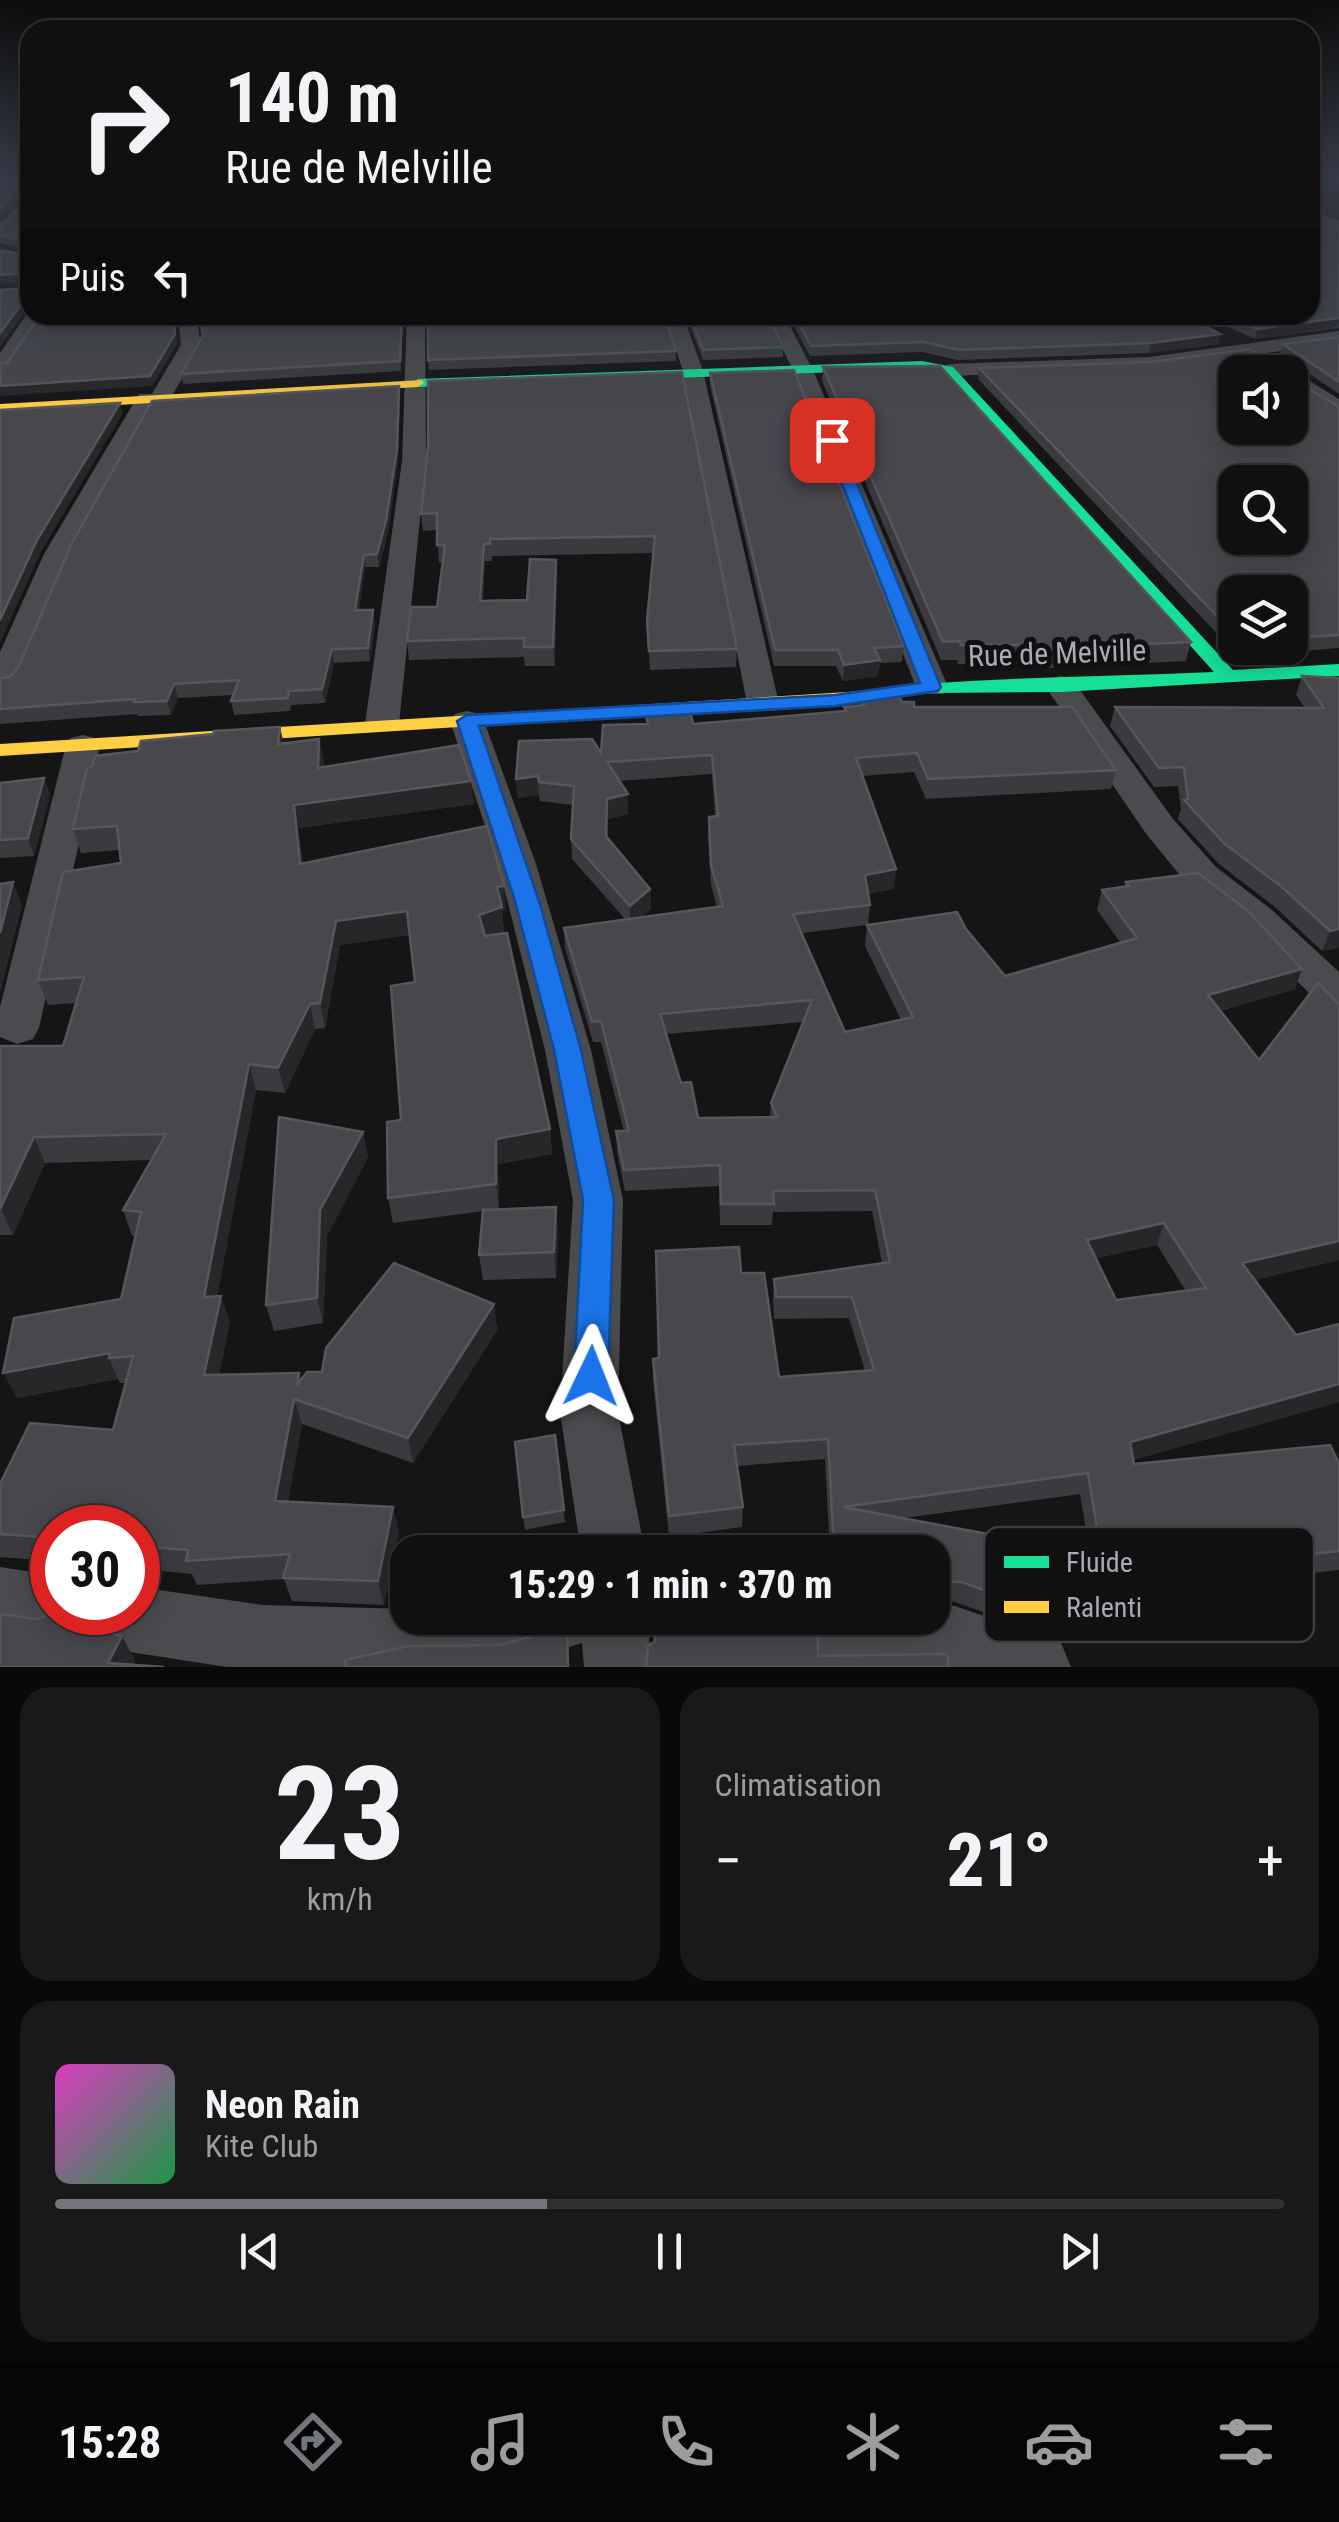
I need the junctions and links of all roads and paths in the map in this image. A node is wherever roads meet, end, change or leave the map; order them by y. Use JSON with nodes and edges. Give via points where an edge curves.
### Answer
{"nodes":[{"id":1,"x":29,"y":325,"type":"edge"},
{"id":2,"x":188,"y":325,"type":"edge"},
{"id":3,"x":416,"y":325,"type":"edge"},
{"id":4,"x":678,"y":325,"type":"edge"},
{"id":5,"x":779,"y":325,"type":"edge"},
{"id":6,"x":1215,"y":332,"type":"edge"},
{"id":7,"x":1339,"y":337,"type":"edge"},
{"id":8,"x":1250,"y":348,"type":"junction"},
{"id":9,"x":1260,"y":355,"type":"edge"},
{"id":10,"x":0,"y":367,"type":"edge"},
{"id":11,"x":803,"y":370,"type":"junction"},
{"id":12,"x":949,"y":370,"type":"junction"},
{"id":13,"x":694,"y":371,"type":"junction"},
{"id":14,"x":416,"y":383,"type":"junction"},
{"id":15,"x":1308,"y":388,"type":"edge"},
{"id":16,"x":153,"y":399,"type":"junction"},
{"id":17,"x":0,"y":408,"type":"edge"},
{"id":18,"x":1339,"y":409,"type":"edge"},
{"id":19,"x":1339,"y":670,"type":"edge"},
{"id":20,"x":1228,"y":676,"type":"junction"},
{"id":21,"x":3,"y":680,"type":"edge"},
{"id":22,"x":1060,"y":686,"type":"junction"},
{"id":23,"x":932,"y":687,"type":"junction"},
{"id":24,"x":763,"y":704,"type":"junction"},
{"id":25,"x":467,"y":721,"type":"junction"},
{"id":26,"x":382,"y":724,"type":"junction"},
{"id":27,"x":83,"y":745,"type":"junction"},
{"id":28,"x":0,"y":750,"type":"edge"},
{"id":29,"x":1339,"y":998,"type":"edge"},
{"id":30,"x":17,"y":1028,"type":"dead end"},
{"id":31,"x":610,"y":1535,"type":"edge"},
{"id":32,"x":0,"y":1600,"type":"edge"},
{"id":33,"x":30,"y":1605,"type":"edge"},
{"id":34,"x":160,"y":1623,"type":"edge"},
{"id":35,"x":498,"y":1635,"type":"edge"},
{"id":36,"x":615,"y":1635,"type":"edge"},
{"id":37,"x":918,"y":1635,"type":"edge"},
{"id":38,"x":618,"y":1667,"type":"edge"},
{"id":39,"x":1037,"y":1667,"type":"edge"}],
"edges":[{"from":1,"to":10,"type":"street"},
{"from":2,"to":16,"type":"street","via":[[191,345]]},
{"from":3,"to":14,"type":"street"},
{"from":4,"to":13,"type":"street"},
{"from":5,"to":11,"type":"street"},
{"from":6,"to":8,"type":"street"},
{"from":7,"to":8,"type":"street"},
{"from":8,"to":9,"type":"street"},
{"from":8,"to":12,"type":"street","via":[[1150,362]]},
{"from":11,"to":12,"type":"street"},
{"from":11,"to":13,"type":"street"},
{"from":11,"to":23,"type":"street"},
{"from":12,"to":20,"type":"street"},
{"from":13,"to":14,"type":"street"},
{"from":13,"to":24,"type":"street"},
{"from":14,"to":16,"type":"street"},
{"from":14,"to":26,"type":"street","via":[[414,461]]},
{"from":15,"to":18,"type":"street"},
{"from":16,"to":17,"type":"street"},
{"from":16,"to":21,"type":"street","via":[[58,554]]},
{"from":19,"to":20,"type":"street","name":"Rue de Melville"},
{"from":20,"to":22,"type":"street","name":"Rue de Melville"},
{"from":22,"to":23,"type":"street","name":"Rue de Melville"},
{"from":22,"to":29,"type":"street","via":[[1202,876],[1258,918]]},
{"from":23,"to":24,"type":"street","name":"Rue de Melville"},
{"from":24,"to":25,"type":"street","name":"Rue de Melville"},
{"from":25,"to":26,"type":"street","name":"Rue de Melville"},
{"from":25,"to":31,"type":"street","via":[[568,1050],[598,1200],[590,1412]]},
{"from":26,"to":27,"type":"street","name":"Rue de Melville"},
{"from":27,"to":28,"type":"street","name":"Rue de Melville"},
{"from":27,"to":30,"type":"street"},
{"from":32,"to":33,"type":"street"},
{"from":34,"to":35,"type":"street","via":[[263,1639],[464,1644]]},
{"from":36,"to":38,"type":"street"},
{"from":37,"to":39,"type":"street"}]}
